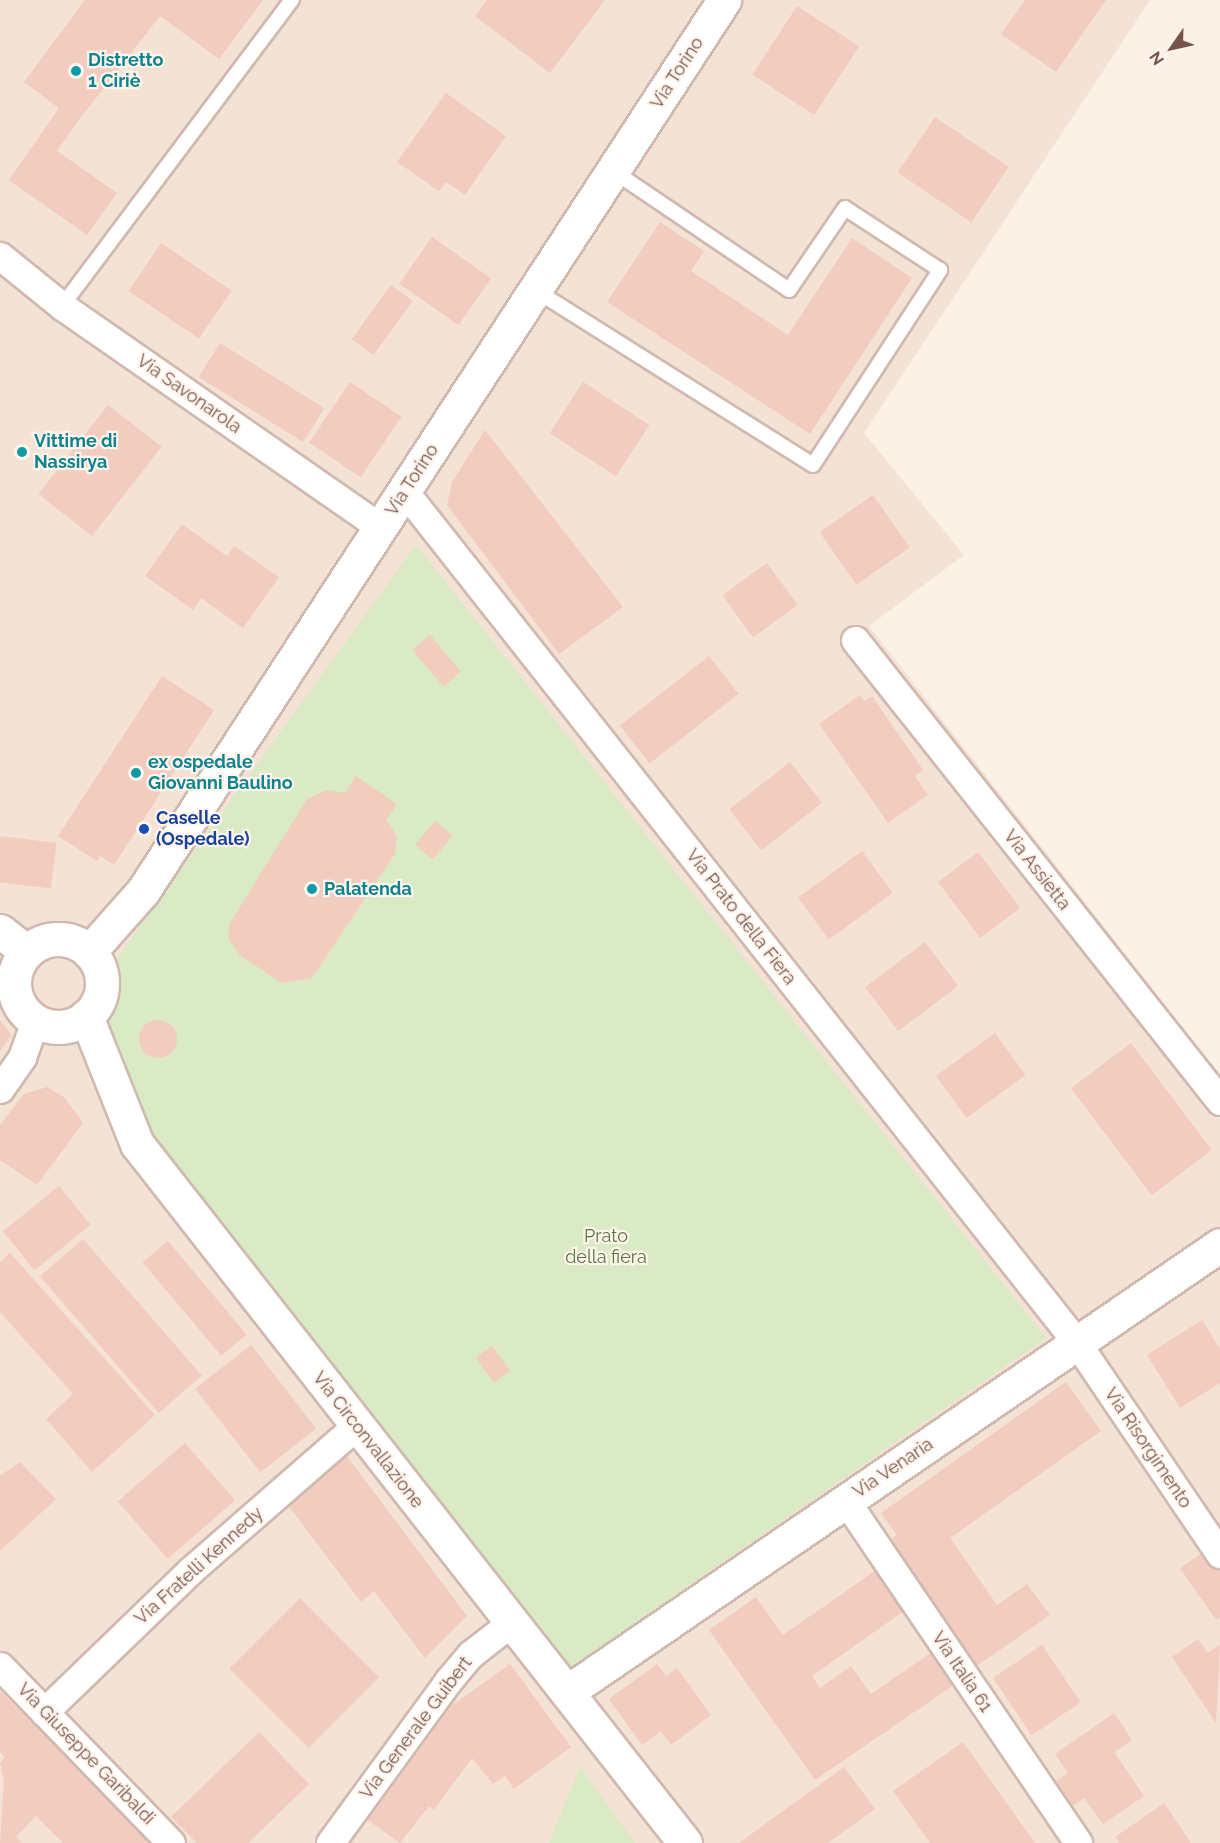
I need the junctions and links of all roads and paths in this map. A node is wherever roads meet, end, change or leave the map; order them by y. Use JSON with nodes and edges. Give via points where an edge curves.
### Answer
{"nodes":[{"id":1,"x":292,"y":0,"type":"edge"},
{"id":2,"x":724,"y":0,"type":"edge"},
{"id":3,"x":613,"y":171,"type":"junction"},
{"id":4,"x":0,"y":256,"type":"edge"},
{"id":5,"x":535,"y":290,"type":"junction"},
{"id":6,"x":62,"y":306,"type":"junction"},
{"id":7,"x":405,"y":492,"type":"junction"},
{"id":8,"x":381,"y":528,"type":"junction"},
{"id":9,"x":855,"y":640,"type":"dead end"},
{"id":10,"x":0,"y":931,"type":"edge"},
{"id":11,"x":27,"y":952,"type":"junction"},
{"id":12,"x":89,"y":952,"type":"junction"},
{"id":13,"x":87,"y":1016,"type":"junction"},
{"id":14,"x":35,"y":1021,"type":"junction"},
{"id":15,"x":0,"y":1089,"type":"edge"},
{"id":16,"x":1220,"y":1101,"type":"edge"},
{"id":17,"x":1220,"y":1245,"type":"edge"},
{"id":18,"x":1077,"y":1343,"type":"junction"},
{"id":19,"x":357,"y":1425,"type":"junction"},
{"id":20,"x":846,"y":1501,"type":"junction"},
{"id":21,"x":1220,"y":1554,"type":"edge"},
{"id":22,"x":512,"y":1622,"type":"junction"},
{"id":23,"x":0,"y":1666,"type":"edge"},
{"id":24,"x":567,"y":1692,"type":"junction"},
{"id":25,"x":44,"y":1712,"type":"junction"},
{"id":26,"x":171,"y":1843,"type":"edge"},
{"id":27,"x":330,"y":1843,"type":"edge"},
{"id":28,"x":685,"y":1843,"type":"edge"},
{"id":29,"x":1078,"y":1843,"type":"edge"}],
"edges":[{"from":1,"to":6,"type":"lane"},
{"from":2,"to":3,"type":"street","name":"Via Torino"},
{"from":3,"to":5,"type":"street","name":"Via Torino"},
{"from":3,"to":5,"type":"lane","via":[[789,290],[845,208],[940,270],[813,465]]},
{"from":4,"to":6,"type":"street","name":"Via Savonarola"},
{"from":5,"to":7,"type":"street","name":"Via Torino"},
{"from":6,"to":8,"type":"street","name":"Via Savonarola"},
{"from":7,"to":8,"type":"street","name":"Via Torino"},
{"from":7,"to":18,"type":"street","name":"Via Prato della Fiera"},
{"from":8,"to":12,"type":"street","name":"Via Torino","via":[[137,900]]},
{"from":9,"to":16,"type":"street","name":"Via Assietta"},
{"from":10,"to":11,"type":"street"},
{"from":11,"to":12,"type":"street","via":[[38,944],[65,940]]},
{"from":11,"to":14,"type":"street","via":[[14,975],[14,989]]},
{"from":12,"to":13,"type":"street","via":[[101,977],[98,1001]]},
{"from":13,"to":14,"type":"street","via":[[62,1027]]},
{"from":13,"to":19,"type":"street","name":"Via Circonvallazione","via":[[137,1144]]},
{"from":14,"to":15,"type":"street","via":[[22,1057]]},
{"from":17,"to":18,"type":"street","name":"Via Venaria"},
{"from":18,"to":20,"type":"street","name":"Via Venaria"},
{"from":18,"to":21,"type":"street","name":"Via Risorgimento"},
{"from":19,"to":22,"type":"street","name":"Via Circonvallazione"},
{"from":19,"to":25,"type":"street","name":"Via Fratelli Kennedy","via":[[191,1570]]},
{"from":20,"to":24,"type":"street","name":"Via Venaria"},
{"from":20,"to":29,"type":"street","name":"Via Italia 61"},
{"from":22,"to":24,"type":"street","name":"Via Circonvallazione"},
{"from":22,"to":27,"type":"street","name":"Via Generale Guibert","via":[[471,1654],[448,1681]]},
{"from":23,"to":25,"type":"street","name":"Via Giuseppe Garibaldi"},
{"from":24,"to":28,"type":"street","name":"Via Circonvallazione"},
{"from":25,"to":26,"type":"street","name":"Via Giuseppe Garibaldi"}]}
